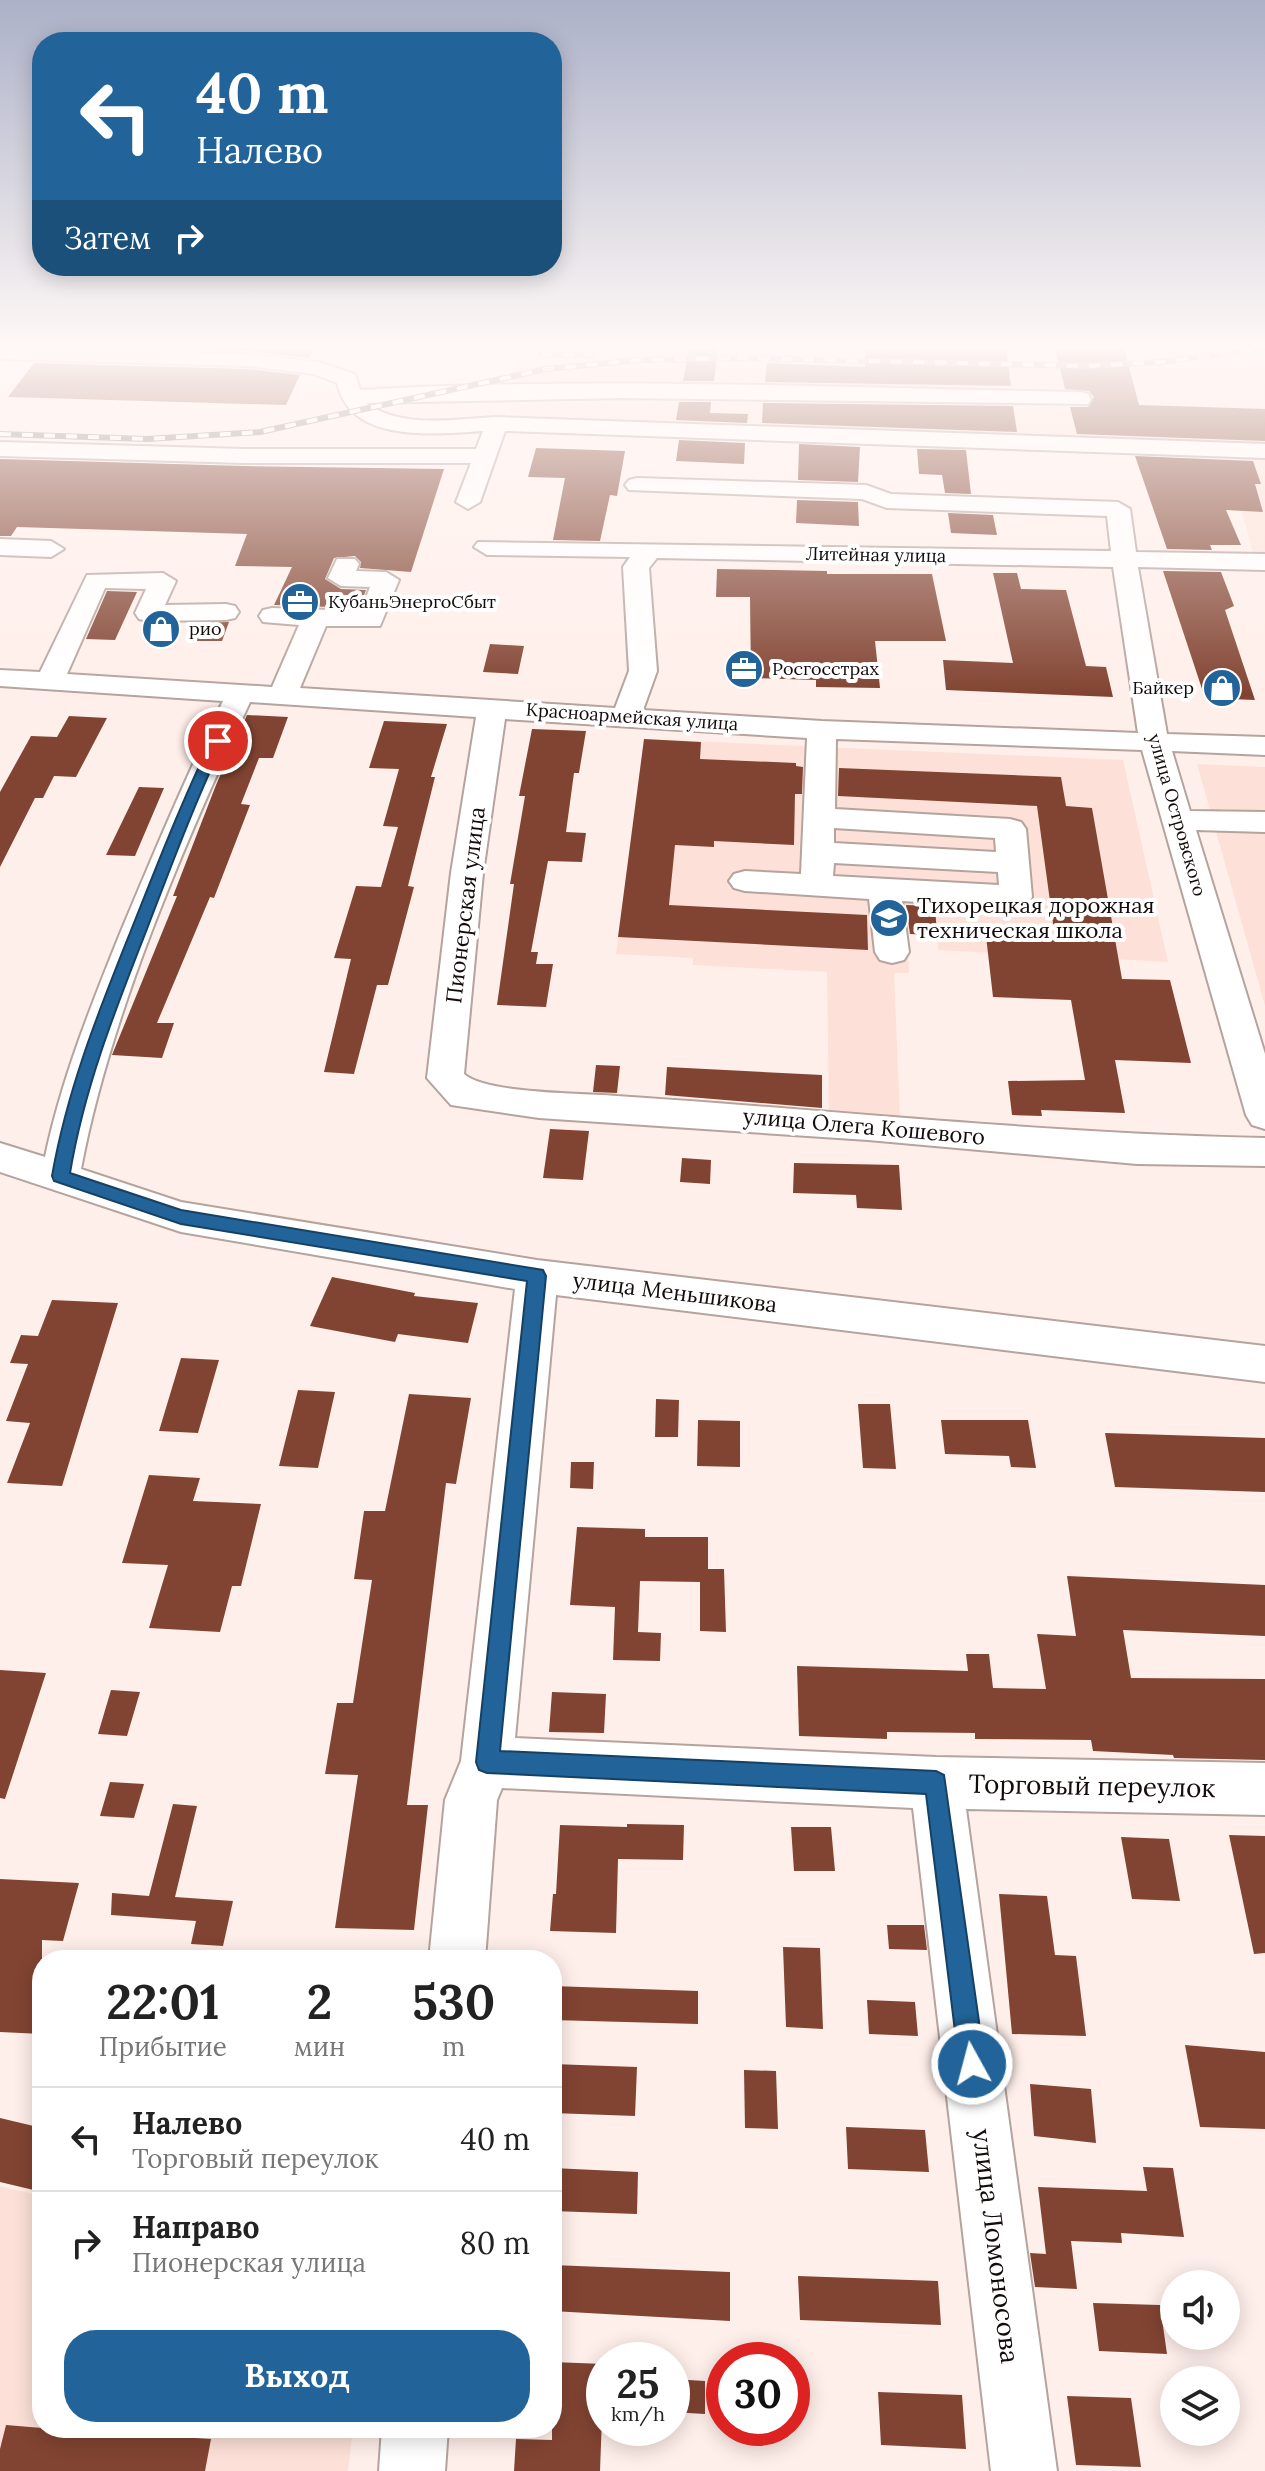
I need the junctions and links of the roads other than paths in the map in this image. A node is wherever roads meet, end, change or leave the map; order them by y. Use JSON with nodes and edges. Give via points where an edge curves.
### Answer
{"nodes":[{"id":1,"x":482,"y":463,"type":"edge"},
{"id":2,"x":637,"y":485,"type":"dead end"},
{"id":3,"x":468,"y":502,"type":"dead end"},
{"id":4,"x":0,"y":547,"type":"edge"},
{"id":5,"x":487,"y":547,"type":"dead end"},
{"id":6,"x":51,"y":549,"type":"dead end"},
{"id":7,"x":649,"y":551,"type":"junction"},
{"id":8,"x":1124,"y":559,"type":"junction"},
{"id":9,"x":1265,"y":562,"type":"edge"},
{"id":10,"x":346,"y":564,"type":"dead end"},
{"id":11,"x":226,"y":612,"type":"dead end"},
{"id":12,"x":272,"y":616,"type":"dead end"},
{"id":13,"x":316,"y":617,"type":"junction"},
{"id":14,"x":50,"y":680,"type":"junction"},
{"id":15,"x":2,"y":681,"type":"edge"},
{"id":16,"x":241,"y":692,"type":"junction"},
{"id":17,"x":283,"y":695,"type":"junction"},
{"id":18,"x":492,"y":707,"type":"junction"},
{"id":19,"x":627,"y":716,"type":"junction"},
{"id":20,"x":822,"y":730,"type":"junction"},
{"id":21,"x":1154,"y":740,"type":"junction"},
{"id":22,"x":1265,"y":746,"type":"edge"},
{"id":23,"x":819,"y":818,"type":"junction"},
{"id":24,"x":1179,"y":820,"type":"junction"},
{"id":25,"x":1265,"y":822,"type":"edge"},
{"id":26,"x":818,"y":852,"type":"junction"},
{"id":27,"x":1013,"y":863,"type":"junction"},
{"id":28,"x":745,"y":881,"type":"dead end"},
{"id":29,"x":817,"y":885,"type":"junction"},
{"id":30,"x":884,"y":889,"type":"junction"},
{"id":31,"x":892,"y":952,"type":"dead end"},
{"id":32,"x":464,"y":1095,"type":"joint"},
{"id":33,"x":1265,"y":1115,"type":"edge"},
{"id":34,"x":1265,"y":1152,"type":"edge"},
{"id":35,"x":0,"y":1157,"type":"edge"},
{"id":36,"x":60,"y":1176,"type":"junction"},
{"id":37,"x":537,"y":1276,"type":"junction"},
{"id":38,"x":1265,"y":1364,"type":"edge"},
{"id":39,"x":487,"y":1762,"type":"junction"},
{"id":40,"x":936,"y":1783,"type":"junction"},
{"id":41,"x":1265,"y":1789,"type":"edge"},
{"id":42,"x":458,"y":1950,"type":"edge"},
{"id":43,"x":414,"y":2438,"type":"edge"},
{"id":44,"x":412,"y":2471,"type":"edge"},
{"id":45,"x":1024,"y":2471,"type":"edge"}],
"edges":[{"from":1,"to":3,"type":"street"},
{"from":2,"to":8,"type":"street","name":"улица Островского","via":[[866,492],[887,501],[1118,509]]},
{"from":4,"to":6,"type":"street"},
{"from":5,"to":7,"type":"street","name":"Литейная улица"},
{"from":7,"to":8,"type":"street","name":"Литейная улица"},
{"from":7,"to":19,"type":"street","via":[[636,567],[643,671]]},
{"from":8,"to":9,"type":"street","name":"Литейная улица"},
{"from":8,"to":21,"type":"street","name":"улица Островского"},
{"from":10,"to":13,"type":"street","via":[[341,578],[386,580],[371,620]]},
{"from":11,"to":14,"type":"street","via":[[148,613],[163,581],[96,580]]},
{"from":12,"to":13,"type":"street"},
{"from":13,"to":17,"type":"street"},
{"from":14,"to":15,"type":"street","name":"Красноармейская улица"},
{"from":14,"to":16,"type":"street","name":"Красноармейская улица"},
{"from":16,"to":17,"type":"street","name":"Красноармейская улица"},
{"from":16,"to":36,"type":"street","via":[[194,790],[90,1054]]},
{"from":17,"to":18,"type":"street","name":"Красноармейская улица"},
{"from":18,"to":19,"type":"street","name":"Красноармейская улица"},
{"from":18,"to":32,"type":"street","name":"Пионерская улица","via":[[445,1078]]},
{"from":19,"to":20,"type":"street","name":"Красноармейская улица"},
{"from":20,"to":21,"type":"street","name":"Красноармейская улица"},
{"from":20,"to":23,"type":"street"},
{"from":21,"to":22,"type":"street","name":"Красноармейская улица"},
{"from":21,"to":24,"type":"street","name":"улица Островского"},
{"from":23,"to":26,"type":"street"},
{"from":23,"to":27,"type":"street","via":[[1010,829]]},
{"from":24,"to":25,"type":"street"},
{"from":24,"to":33,"type":"street","name":"улица Островского"},
{"from":26,"to":27,"type":"street"},
{"from":26,"to":29,"type":"street"},
{"from":27,"to":30,"type":"street","via":[[1016,897]]},
{"from":28,"to":29,"type":"street"},
{"from":29,"to":30,"type":"street"},
{"from":30,"to":31,"type":"street"},
{"from":32,"to":34,"type":"street","name":"улица Олега Кошевого","via":[[1137,1150]]},
{"from":35,"to":36,"type":"street","name":"улица Меньшикова"},
{"from":36,"to":37,"type":"street","name":"улица Меньшикова","via":[[181,1217]]},
{"from":37,"to":38,"type":"street","name":"улица Меньшикова"},
{"from":37,"to":39,"type":"street"},
{"from":39,"to":40,"type":"street","name":"Торговый переулок"},
{"from":39,"to":42,"type":"street","via":[[471,1800]]},
{"from":40,"to":41,"type":"street","name":"Торговый переулок"},
{"from":40,"to":45,"type":"street","name":"улица Ломоносова"},
{"from":43,"to":44,"type":"street"}]}
